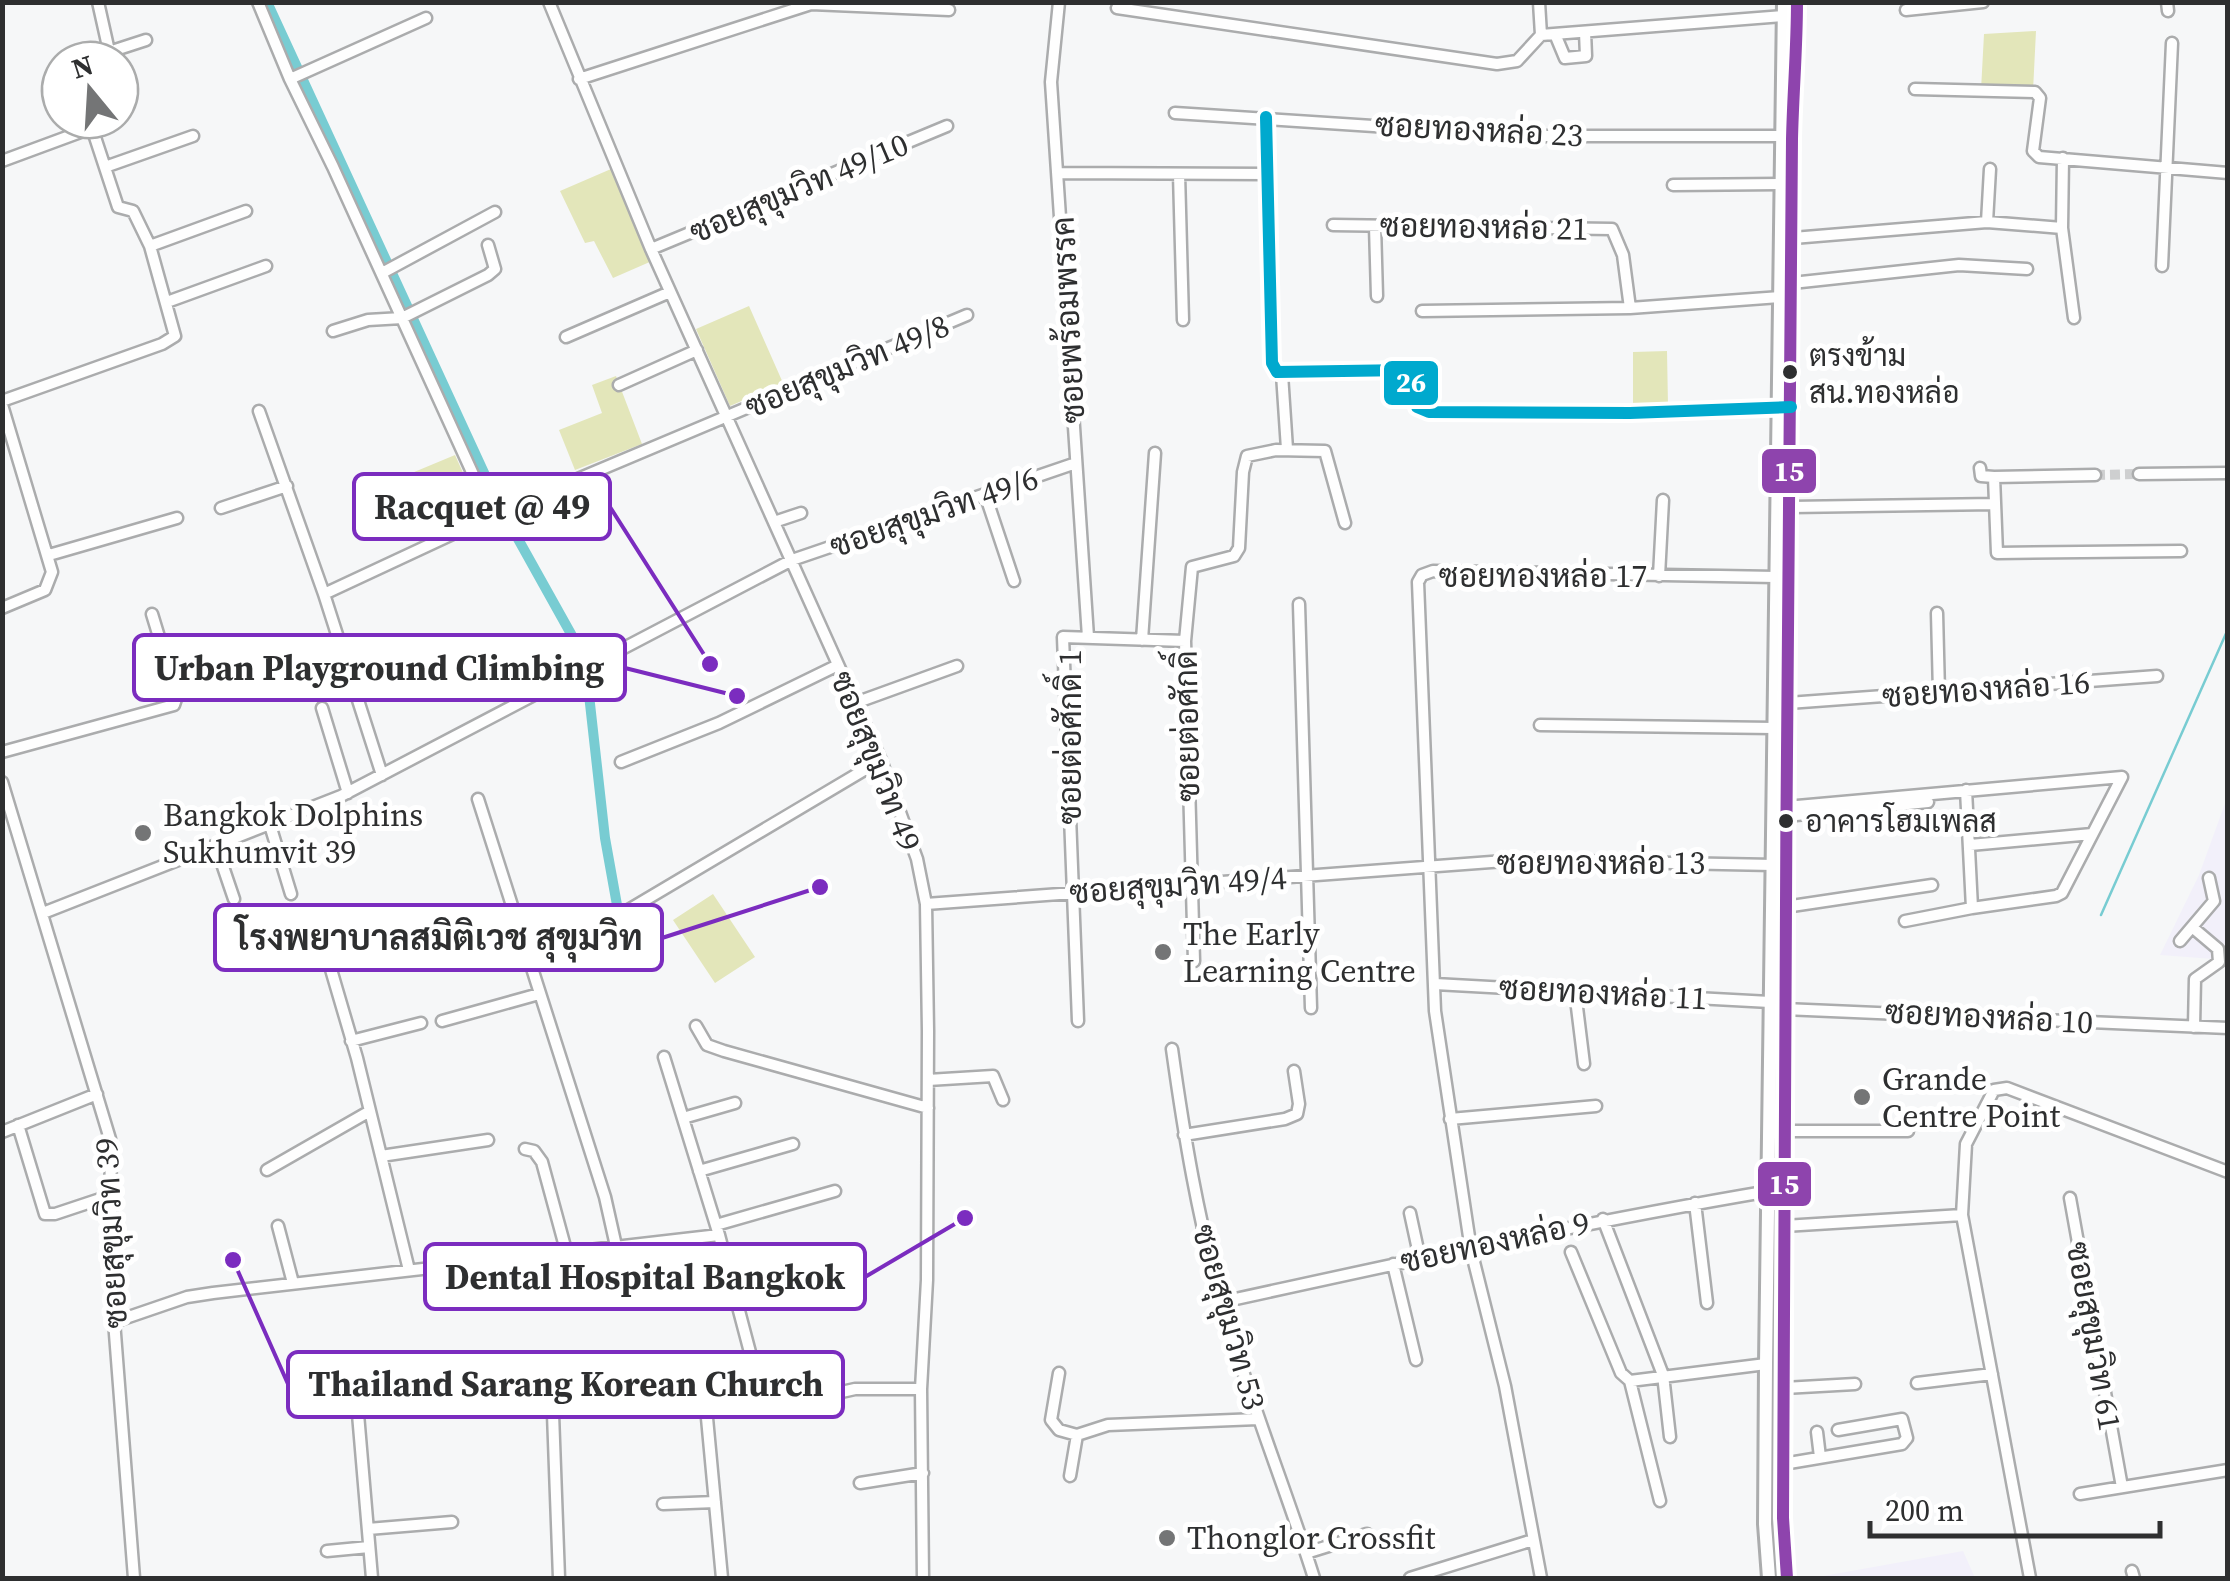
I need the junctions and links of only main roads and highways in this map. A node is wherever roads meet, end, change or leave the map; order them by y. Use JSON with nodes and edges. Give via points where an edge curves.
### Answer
{"nodes":[{"id":1,"x":1790,"y":9,"type":"edge"},
{"id":2,"x":1788,"y":137,"type":"junction"},
{"id":3,"x":1787,"y":238,"type":"junction"},
{"id":4,"x":1781,"y":728,"type":"junction"},
{"id":5,"x":1779,"y":865,"type":"junction"},
{"id":6,"x":1770,"y":1002,"type":"junction"},
{"id":7,"x":1784,"y":1008,"type":"junction"},
{"id":8,"x":1778,"y":1191,"type":"junction"},
{"id":9,"x":1784,"y":1226,"type":"junction"},
{"id":10,"x":1770,"y":1227,"type":"junction"},
{"id":11,"x":1784,"y":1363,"type":"junction"},
{"id":12,"x":1766,"y":1364,"type":"junction"},
{"id":13,"x":1784,"y":1388,"type":"junction"},
{"id":14,"x":1766,"y":1390,"type":"junction"},
{"id":15,"x":1769,"y":1578,"type":"edge"},
{"id":16,"x":1787,"y":1578,"type":"edge"}],
"edges":[{"from":1,"to":2,"type":"main road"},
{"from":2,"to":3,"type":"main road"},
{"from":2,"to":3,"type":"main road"},
{"from":3,"to":4,"type":"main road"},
{"from":4,"to":5,"type":"main road"},
{"from":4,"to":5,"type":"main road","via":[[1786,811]]},
{"from":5,"to":6,"type":"main road"},
{"from":5,"to":7,"type":"main road","via":[[1786,907]]},
{"from":6,"to":7,"type":"main road"},
{"from":6,"to":8,"type":"main road"},
{"from":7,"to":8,"type":"main road","via":[[1785,1131]]},
{"from":8,"to":9,"type":"main road"},
{"from":8,"to":10,"type":"main road"},
{"from":9,"to":10,"type":"main road"},
{"from":9,"to":11,"type":"main road"},
{"from":10,"to":12,"type":"main road"},
{"from":11,"to":12,"type":"main road"},
{"from":11,"to":13,"type":"main road"},
{"from":12,"to":14,"type":"main road"},
{"from":13,"to":14,"type":"main road"},
{"from":13,"to":16,"type":"main road"},
{"from":14,"to":15,"type":"main road"}]}
